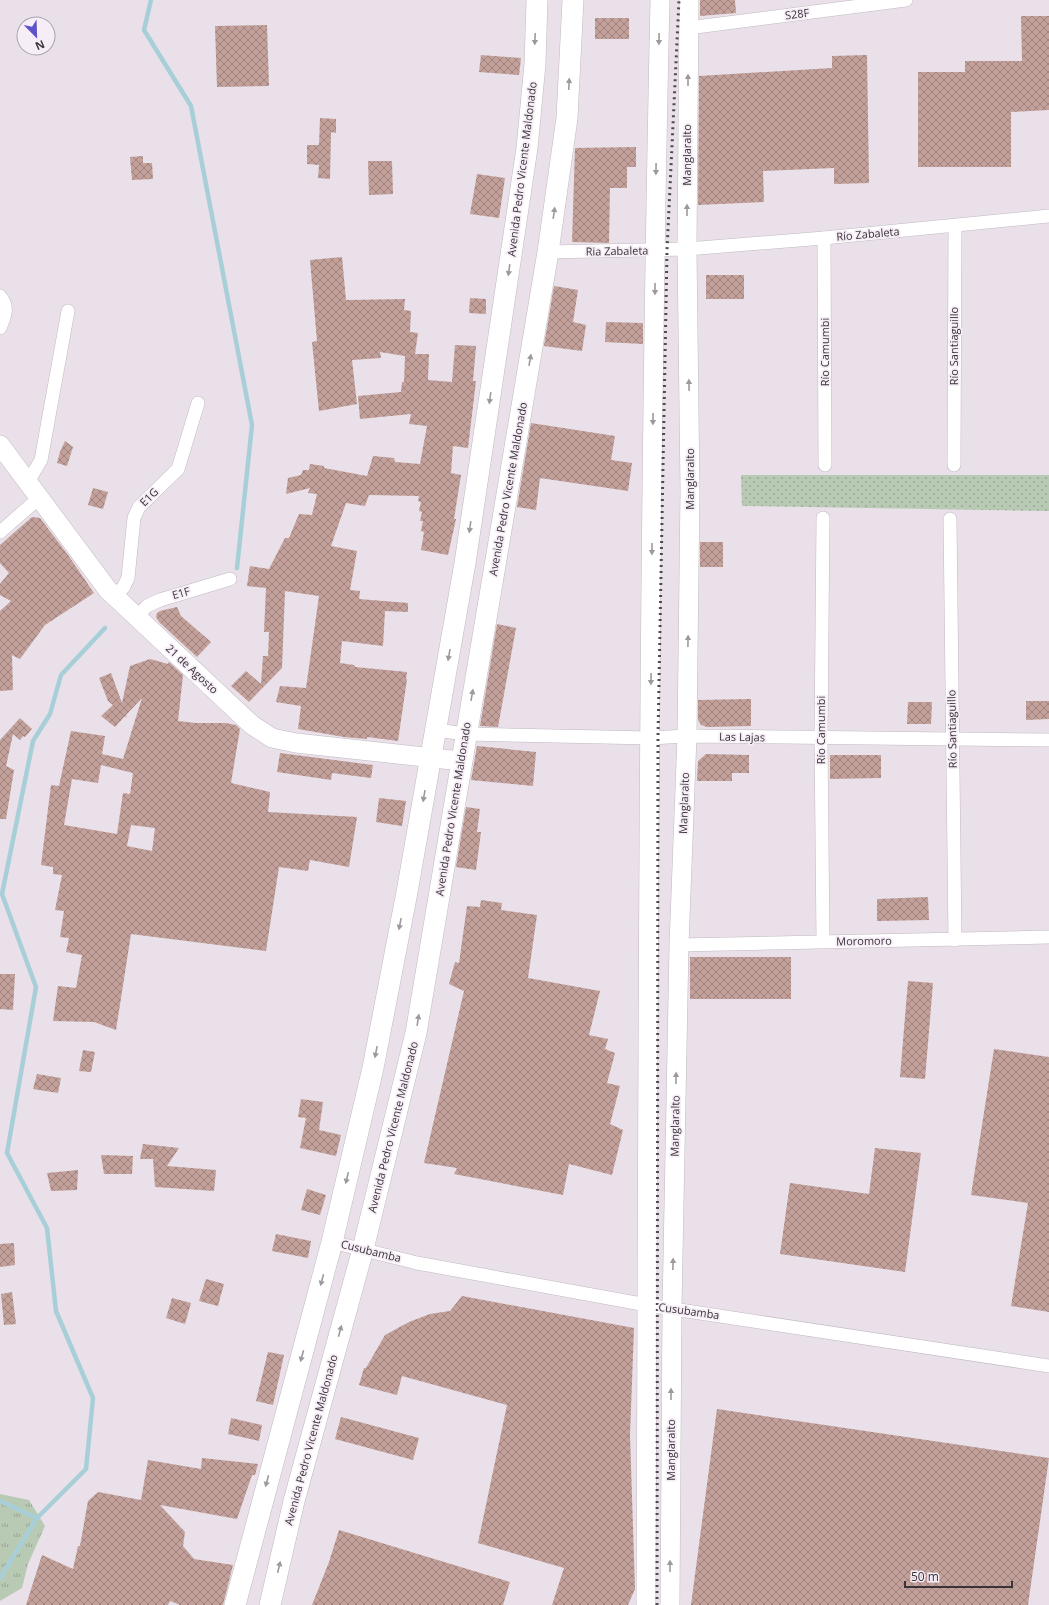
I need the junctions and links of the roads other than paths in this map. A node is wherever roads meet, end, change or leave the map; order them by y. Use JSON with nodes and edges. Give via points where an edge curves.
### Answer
{"nodes":[{"id":1,"x":536,"y":0,"type":"edge"},
{"id":2,"x":573,"y":0,"type":"edge"},
{"id":3,"x":660,"y":0,"type":"edge"},
{"id":4,"x":688,"y":0,"type":"edge"},
{"id":5,"x":906,"y":0,"type":"edge"},
{"id":6,"x":688,"y":28,"type":"junction"},
{"id":7,"x":1049,"y":216,"type":"edge"},
{"id":8,"x":955,"y":226,"type":"junction"},
{"id":9,"x":824,"y":238,"type":"junction"},
{"id":10,"x":687,"y":249,"type":"junction"},
{"id":11,"x":655,"y":250,"type":"junction"},
{"id":12,"x":548,"y":252,"type":"junction"},
{"id":13,"x":3,"y":300,"type":"edge"},
{"id":14,"x":68,"y":311,"type":"dead end"},
{"id":15,"x":0,"y":328,"type":"edge"},
{"id":16,"x":198,"y":403,"type":"dead end"},
{"id":17,"x":0,"y":445,"type":"edge"},
{"id":18,"x":825,"y":465,"type":"dead end"},
{"id":19,"x":954,"y":465,"type":"dead end"},
{"id":20,"x":28,"y":482,"type":"junction"},
{"id":21,"x":39,"y":498,"type":"junction"},
{"id":22,"x":823,"y":518,"type":"dead end"},
{"id":23,"x":950,"y":519,"type":"dead end"},
{"id":24,"x":0,"y":532,"type":"edge"},
{"id":25,"x":230,"y":579,"type":"dead end"},
{"id":26,"x":112,"y":595,"type":"junction"},
{"id":27,"x":137,"y":617,"type":"junction"},
{"id":28,"x":436,"y":730,"type":"junction"},
{"id":29,"x":466,"y":734,"type":"junction"},
{"id":30,"x":687,"y":736,"type":"junction"},
{"id":31,"x":650,"y":738,"type":"junction"},
{"id":32,"x":821,"y":738,"type":"junction"},
{"id":33,"x":952,"y":739,"type":"junction"},
{"id":34,"x":1049,"y":740,"type":"edge"},
{"id":35,"x":431,"y":758,"type":"junction"},
{"id":36,"x":461,"y":761,"type":"junction"},
{"id":37,"x":1049,"y":937,"type":"edge"},
{"id":38,"x":955,"y":940,"type":"junction"},
{"id":39,"x":823,"y":941,"type":"junction"},
{"id":40,"x":679,"y":945,"type":"junction"},
{"id":41,"x":332,"y":1242,"type":"junction"},
{"id":42,"x":363,"y":1249,"type":"junction"},
{"id":43,"x":647,"y":1305,"type":"junction"},
{"id":44,"x":672,"y":1308,"type":"junction"},
{"id":45,"x":1049,"y":1366,"type":"edge"},
{"id":46,"x":235,"y":1605,"type":"edge"},
{"id":47,"x":270,"y":1605,"type":"edge"},
{"id":48,"x":646,"y":1605,"type":"edge"},
{"id":49,"x":670,"y":1605,"type":"edge"}],
"edges":[{"from":1,"to":28,"type":"main road","name":"Avenida Pedro Vicente Maldonado","one_way":true,"via":[[535,64],[527,148],[465,563]]},
{"from":12,"to":2,"type":"main road","name":"Avenida Pedro Vicente Maldonado","one_way":true,"via":[[567,118]]},
{"from":3,"to":11,"type":"main road","one_way":true},
{"from":4,"to":6,"type":"main road","name":"Manglaralto"},
{"from":5,"to":6,"type":"street","name":"S28F"},
{"from":10,"to":6,"type":"main road","name":"Manglaralto","one_way":true},
{"from":7,"to":8,"type":"street","name":"Río Zabaleta"},
{"from":8,"to":9,"type":"street","name":"Río Zabaleta"},
{"from":8,"to":19,"type":"street","name":"Río Santiaguillo"},
{"from":9,"to":10,"type":"street","name":"Río Zabaleta"},
{"from":9,"to":18,"type":"street","name":"Río Camumbi"},
{"from":10,"to":11,"type":"street","name":"Ria Zabaleta"},
{"from":30,"to":10,"type":"main road","name":"Manglaralto","one_way":true,"via":[[690,490]]},
{"from":11,"to":12,"type":"street","name":"Ria Zabaleta"},
{"from":11,"to":31,"type":"main road","one_way":true},
{"from":29,"to":12,"type":"main road","name":"Avenida Pedro Vicente Maldonado","one_way":true},
{"from":13,"to":15,"type":"street","via":[[4,318]]},
{"from":14,"to":20,"type":"street","via":[[41,460]]},
{"from":16,"to":26,"type":"street","name":"E1G","via":[[178,469],[138,507],[134,518],[128,578],[123,588]]},
{"from":17,"to":20,"type":"main road","name":"21 de Agosto"},
{"from":20,"to":21,"type":"main road","name":"21 de Agosto"},
{"from":21,"to":24,"type":"street"},
{"from":21,"to":26,"type":"main road","name":"21 de Agosto"},
{"from":22,"to":32,"type":"street","name":"Río Camumbi"},
{"from":23,"to":33,"type":"street","name":"Río Santiaguillo"},
{"from":25,"to":27,"type":"street","name":"E1F","via":[[160,600],[147,606]]},
{"from":26,"to":27,"type":"main road","name":"21 de Agosto"},
{"from":27,"to":35,"type":"main road","name":"21 de Agosto","via":[[252,725],[272,738]]},
{"from":28,"to":29,"type":"street","name":"Las Lajas"},
{"from":28,"to":35,"type":"main road","name":"Avenida Pedro Vicente Maldonado"},
{"from":29,"to":31,"type":"street","name":"Las Lajas"},
{"from":29,"to":36,"type":"main road","name":"Avenida Pedro Vicente Maldonado"},
{"from":30,"to":31,"type":"street","name":"Las Lajas"},
{"from":30,"to":32,"type":"street","name":"Las Lajas"},
{"from":30,"to":40,"type":"main road","name":"Manglaralto"},
{"from":31,"to":43,"type":"main road"},
{"from":32,"to":33,"type":"street","name":"Las Lajas"},
{"from":32,"to":39,"type":"street","name":"Río Camumbi"},
{"from":33,"to":34,"type":"street","name":"Las Lajas"},
{"from":33,"to":38,"type":"street","name":"Río Santiaguillo"},
{"from":35,"to":36,"type":"main road","name":"21 de Agosto"},
{"from":35,"to":41,"type":"main road","name":"Avenida Pedro Vicente Maldonado","one_way":true,"via":[[373,1068]]},
{"from":42,"to":36,"type":"main road","name":"Avenida Pedro Vicente Maldonado","one_way":true,"via":[[416,1033]]},
{"from":37,"to":38,"type":"street","name":"Moromoro"},
{"from":38,"to":39,"type":"street","name":"Moromoro"},
{"from":39,"to":40,"type":"street","name":"Moromoro"},
{"from":44,"to":40,"type":"main road","name":"Manglaralto","one_way":true},
{"from":41,"to":42,"type":"street","name":"Cusubamba"},
{"from":41,"to":46,"type":"main road","name":"Avenida Pedro Vicente Maldonado","one_way":true},
{"from":42,"to":43,"type":"street","name":"Cusubamba","via":[[417,1263]]},
{"from":47,"to":42,"type":"main road","name":"Avenida Pedro Vicente Maldonado","one_way":true,"via":[[294,1501]]},
{"from":43,"to":44,"type":"street","name":"Cusubamba"},
{"from":43,"to":48,"type":"main road"},
{"from":44,"to":45,"type":"street","name":"Cusubamba"},
{"from":49,"to":44,"type":"main road","name":"Manglaralto","one_way":true}]}
